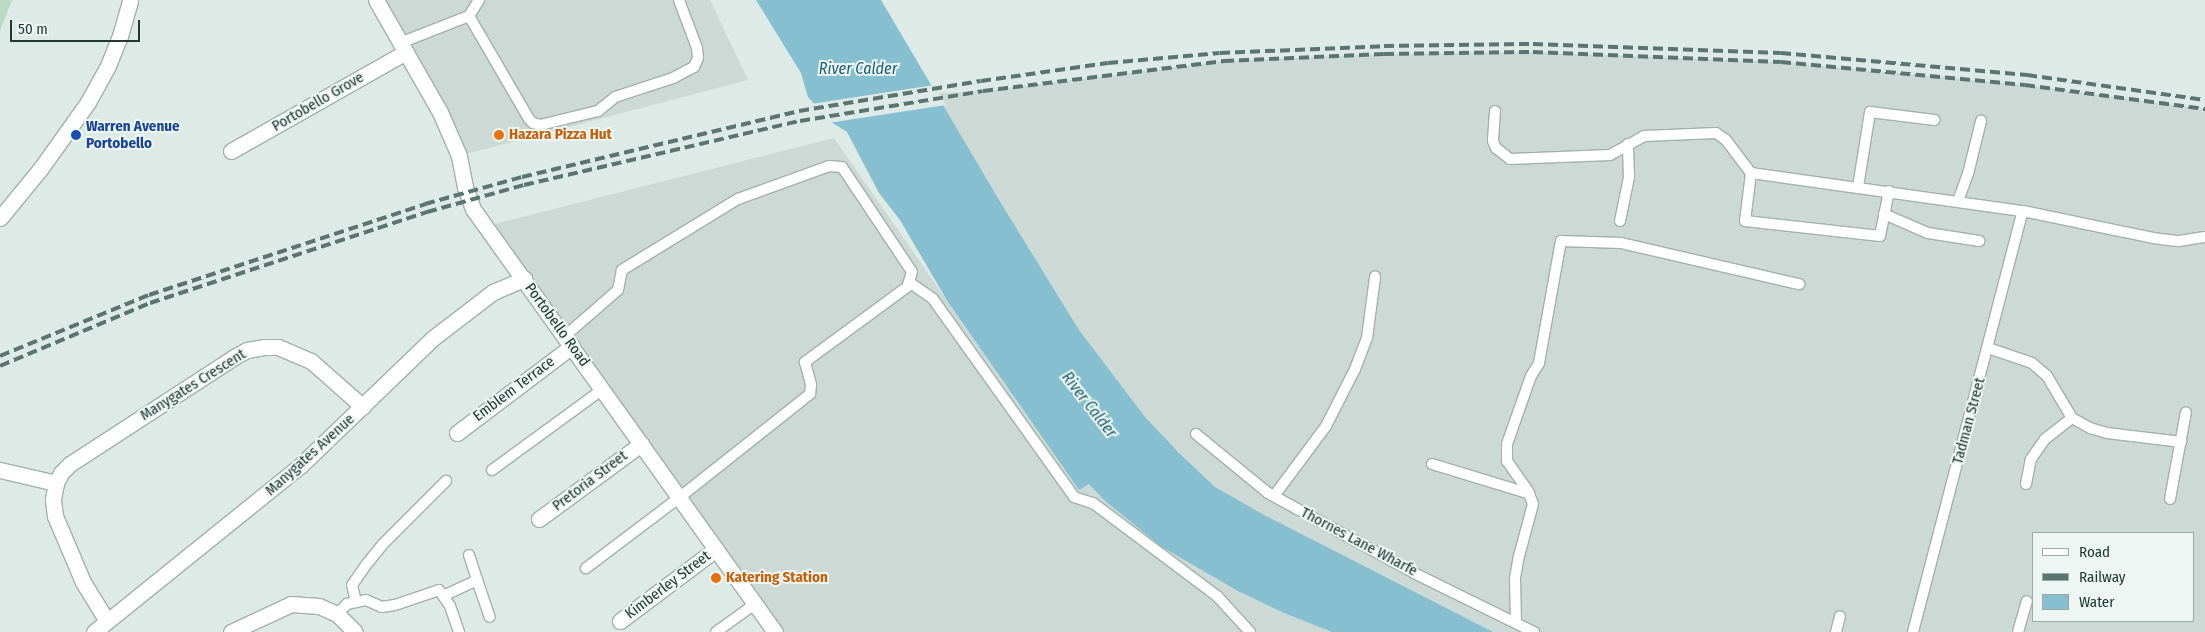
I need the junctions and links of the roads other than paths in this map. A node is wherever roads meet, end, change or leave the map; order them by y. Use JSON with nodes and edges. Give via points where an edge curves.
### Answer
{"nodes":[{"id":1,"x":130,"y":0,"type":"edge"},
{"id":2,"x":376,"y":0,"type":"edge"},
{"id":3,"x":479,"y":0,"type":"edge"},
{"id":4,"x":679,"y":0,"type":"edge"},
{"id":5,"x":469,"y":16,"type":"junction"},
{"id":6,"x":403,"y":47,"type":"junction"},
{"id":7,"x":1495,"y":111,"type":"dead end"},
{"id":8,"x":1935,"y":120,"type":"dead end"},
{"id":9,"x":1981,"y":121,"type":"dead end"},
{"id":10,"x":1628,"y":144,"type":"junction"},
{"id":11,"x":231,"y":151,"type":"dead end"},
{"id":12,"x":1751,"y":173,"type":"junction"},
{"id":13,"x":1858,"y":187,"type":"junction"},
{"id":14,"x":1889,"y":191,"type":"junction"},
{"id":15,"x":1961,"y":201,"type":"junction"},
{"id":16,"x":2023,"y":211,"type":"junction"},
{"id":17,"x":1884,"y":214,"type":"junction"},
{"id":18,"x":0,"y":218,"type":"edge"},
{"id":19,"x":1620,"y":221,"type":"dead end"},
{"id":20,"x":2205,"y":237,"type":"edge"},
{"id":21,"x":1979,"y":241,"type":"dead end"},
{"id":22,"x":1375,"y":277,"type":"dead end"},
{"id":23,"x":524,"y":278,"type":"junction"},
{"id":24,"x":909,"y":282,"type":"junction"},
{"id":25,"x":1799,"y":284,"type":"dead end"},
{"id":26,"x":568,"y":341,"type":"junction"},
{"id":27,"x":1988,"y":348,"type":"junction"},
{"id":28,"x":603,"y":389,"type":"junction"},
{"id":29,"x":363,"y":406,"type":"junction"},
{"id":30,"x":2186,"y":412,"type":"dead end"},
{"id":31,"x":2072,"y":418,"type":"junction"},
{"id":32,"x":457,"y":433,"type":"dead end"},
{"id":33,"x":1196,"y":434,"type":"dead end"},
{"id":34,"x":2181,"y":442,"type":"junction"},
{"id":35,"x":641,"y":444,"type":"junction"},
{"id":36,"x":1432,"y":464,"type":"dead end"},
{"id":37,"x":0,"y":470,"type":"edge"},
{"id":38,"x":492,"y":470,"type":"dead end"},
{"id":39,"x":446,"y":481,"type":"dead end"},
{"id":40,"x":56,"y":483,"type":"junction"},
{"id":41,"x":2026,"y":484,"type":"dead end"},
{"id":42,"x":1530,"y":494,"type":"junction"},
{"id":43,"x":1274,"y":496,"type":"junction"},
{"id":44,"x":680,"y":497,"type":"junction"},
{"id":45,"x":2170,"y":499,"type":"dead end"},
{"id":46,"x":539,"y":519,"type":"dead end"},
{"id":47,"x":716,"y":549,"type":"junction"},
{"id":48,"x":469,"y":555,"type":"dead end"},
{"id":49,"x":586,"y":568,"type":"dead end"},
{"id":50,"x":477,"y":580,"type":"junction"},
{"id":51,"x":443,"y":596,"type":"junction"},
{"id":52,"x":2027,"y":601,"type":"dead end"},
{"id":53,"x":356,"y":602,"type":"junction"},
{"id":54,"x":755,"y":604,"type":"junction"},
{"id":55,"x":337,"y":614,"type":"junction"},
{"id":56,"x":1840,"y":616,"type":"dead end"},
{"id":57,"x":490,"y":617,"type":"dead end"},
{"id":58,"x":620,"y":621,"type":"dead end"},
{"id":59,"x":107,"y":622,"type":"junction"},
{"id":60,"x":1516,"y":623,"type":"junction"},
{"id":61,"x":94,"y":632,"type":"edge"},
{"id":62,"x":231,"y":632,"type":"edge"},
{"id":63,"x":355,"y":632,"type":"edge"},
{"id":64,"x":459,"y":632,"type":"edge"},
{"id":65,"x":716,"y":632,"type":"edge"},
{"id":66,"x":775,"y":632,"type":"edge"},
{"id":67,"x":1250,"y":632,"type":"edge"},
{"id":68,"x":1534,"y":632,"type":"edge"},
{"id":69,"x":1836,"y":632,"type":"edge"},
{"id":70,"x":1913,"y":632,"type":"edge"},
{"id":71,"x":2018,"y":632,"type":"edge"}],
"edges":[{"from":1,"to":18,"type":"street","via":[[107,68],[88,102]]},
{"from":2,"to":6,"type":"street","name":"Portobello Road"},
{"from":3,"to":5,"type":"lane"},
{"from":4,"to":5,"type":"lane","via":[[697,48],[698,58],[694,67],[673,78],[615,97],[598,111],[540,124],[529,118]]},
{"from":5,"to":6,"type":"lane"},
{"from":6,"to":11,"type":"street","name":"Portobello Grove"},
{"from":6,"to":23,"type":"street","name":"Portobello Road","via":[[450,133],[473,209]]},
{"from":7,"to":10,"type":"lane","via":[[1493,141],[1496,148],[1510,159],[1610,155]]},
{"from":8,"to":13,"type":"lane","via":[[1870,112]]},
{"from":9,"to":15,"type":"lane"},
{"from":10,"to":12,"type":"lane","via":[[1644,136],[1716,134],[1726,140]]},
{"from":10,"to":19,"type":"lane","via":[[1629,177]]},
{"from":12,"to":13,"type":"lane"},
{"from":12,"to":17,"type":"lane","via":[[1745,221],[1880,236]]},
{"from":13,"to":14,"type":"lane"},
{"from":14,"to":15,"type":"lane"},
{"from":14,"to":17,"type":"lane"},
{"from":15,"to":16,"type":"lane"},
{"from":16,"to":20,"type":"lane","via":[[2153,238],[2179,241]]},
{"from":16,"to":27,"type":"lane","name":"Tadman Street"},
{"from":17,"to":21,"type":"lane","via":[[1928,233]]},
{"from":22,"to":43,"type":"lane","via":[[1367,338],[1355,370],[1326,426]]},
{"from":23,"to":26,"type":"street","name":"Portobello Road"},
{"from":23,"to":29,"type":"street","name":"Manygates Avenue","via":[[493,292],[433,338]]},
{"from":24,"to":26,"type":"lane","via":[[912,272],[842,167],[829,166],[738,199],[622,270],[618,290]]},
{"from":24,"to":44,"type":"lane","via":[[907,287],[805,362],[810,394]]},
{"from":24,"to":67,"type":"lane","via":[[933,299],[1074,497],[1093,502],[1217,596]]},
{"from":25,"to":42,"type":"lane","via":[[1621,243],[1561,242],[1539,363],[1531,376],[1507,444],[1507,461]]},
{"from":26,"to":28,"type":"street","name":"Portobello Road"},
{"from":26,"to":32,"type":"street","name":"Emblem Terrace"},
{"from":27,"to":31,"type":"lane","via":[[2032,363],[2047,376]]},
{"from":27,"to":70,"type":"lane","name":"Tadman Street"},
{"from":28,"to":35,"type":"street","name":"Portobello Road"},
{"from":28,"to":38,"type":"lane"},
{"from":29,"to":40,"type":"street","name":"Manygates Crescent","via":[[311,360],[278,347],[246,350],[70,464]]},
{"from":29,"to":59,"type":"street","name":"Manygates Avenue","via":[[275,486]]},
{"from":30,"to":34,"type":"lane"},
{"from":31,"to":34,"type":"lane","via":[[2107,434]]},
{"from":31,"to":41,"type":"lane","via":[[2045,439],[2031,458]]},
{"from":33,"to":43,"type":"lane","name":"Thornes Lane Wharfe"},
{"from":34,"to":45,"type":"lane"},
{"from":35,"to":44,"type":"street","name":"Portobello Road"},
{"from":35,"to":46,"type":"street","name":"Pretoria Street"},
{"from":36,"to":42,"type":"lane"},
{"from":37,"to":40,"type":"street"},
{"from":39,"to":53,"type":"lane","via":[[366,565],[352,585]]},
{"from":40,"to":59,"type":"street","via":[[53,499],[61,534],[83,582]]},
{"from":42,"to":60,"type":"lane","via":[[1533,504],[1515,578]]},
{"from":43,"to":60,"type":"lane","name":"Thornes Lane Wharfe","via":[[1414,573]]},
{"from":44,"to":47,"type":"street","name":"Portobello Road"},
{"from":44,"to":49,"type":"lane"},
{"from":47,"to":54,"type":"street","name":"Portobello Road"},
{"from":47,"to":58,"type":"street","name":"Kimberley Street"},
{"from":48,"to":50,"type":"lane"},
{"from":50,"to":51,"type":"lane"},
{"from":50,"to":57,"type":"lane"},
{"from":51,"to":53,"type":"lane","via":[[438,590],[388,606],[366,600]]},
{"from":51,"to":64,"type":"lane"},
{"from":52,"to":71,"type":"lane"},
{"from":53,"to":55,"type":"lane","via":[[347,604]]},
{"from":54,"to":65,"type":"lane"},
{"from":54,"to":66,"type":"street","name":"Portobello Road"},
{"from":55,"to":62,"type":"street","via":[[319,606],[291,604]]},
{"from":55,"to":63,"type":"street"},
{"from":56,"to":69,"type":"lane"},
{"from":59,"to":61,"type":"street","name":"Manygates Avenue"},
{"from":60,"to":68,"type":"lane","name":"Thornes Lane Wharfe"}]}
